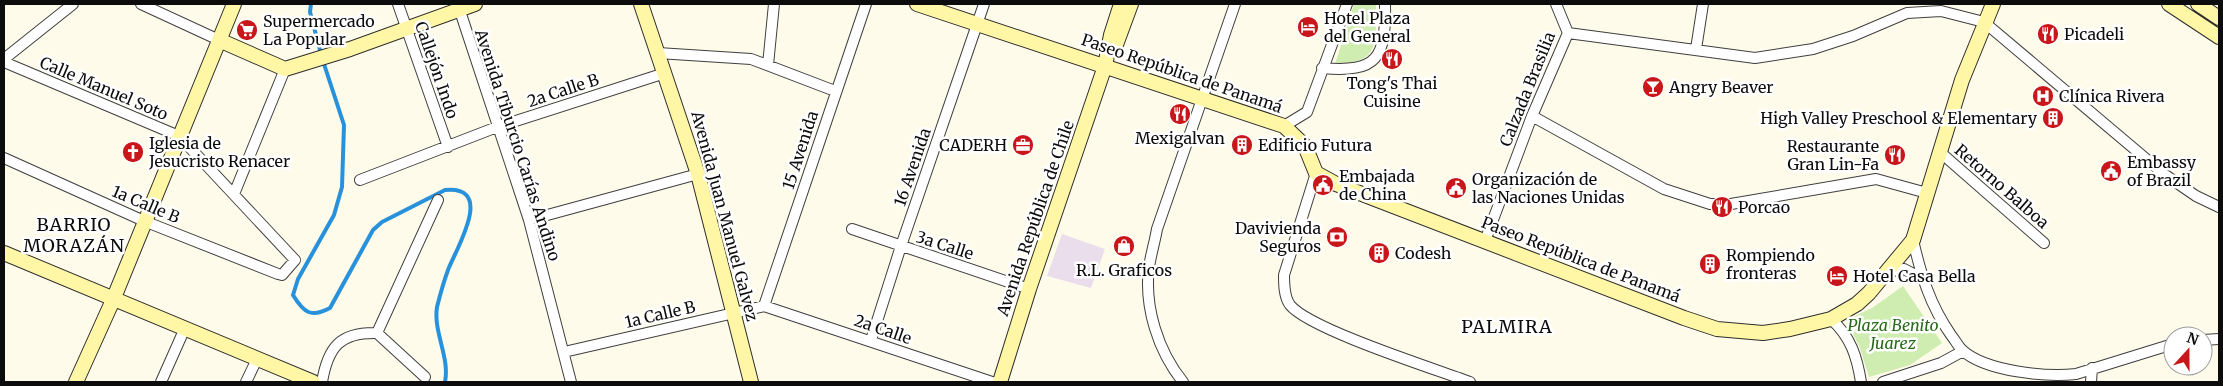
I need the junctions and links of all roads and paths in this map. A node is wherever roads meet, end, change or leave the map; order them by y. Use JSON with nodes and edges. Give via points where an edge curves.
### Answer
{"nodes":[{"id":1,"x":73,"y":4,"type":"edge"},
{"id":2,"x":141,"y":4,"type":"edge"},
{"id":3,"x":234,"y":4,"type":"edge"},
{"id":4,"x":398,"y":4,"type":"edge"},
{"id":5,"x":476,"y":4,"type":"edge"},
{"id":6,"x":641,"y":4,"type":"edge"},
{"id":7,"x":774,"y":4,"type":"edge"},
{"id":8,"x":866,"y":4,"type":"edge"},
{"id":9,"x":918,"y":4,"type":"edge"},
{"id":10,"x":984,"y":4,"type":"edge"},
{"id":11,"x":1121,"y":4,"type":"edge"},
{"id":12,"x":1132,"y":4,"type":"edge"},
{"id":13,"x":1235,"y":4,"type":"edge"},
{"id":14,"x":1347,"y":4,"type":"edge"},
{"id":15,"x":1385,"y":4,"type":"edge"},
{"id":16,"x":1556,"y":4,"type":"edge"},
{"id":17,"x":1703,"y":4,"type":"edge"},
{"id":18,"x":1993,"y":4,"type":"edge"},
{"id":19,"x":2169,"y":4,"type":"edge"},
{"id":20,"x":2198,"y":4,"type":"edge"},
{"id":21,"x":459,"y":6,"type":"edge"},
{"id":22,"x":2219,"y":18,"type":"edge"},
{"id":23,"x":978,"y":22,"type":"junction"},
{"id":24,"x":1984,"y":22,"type":"junction"},
{"id":25,"x":406,"y":28,"type":"junction"},
{"id":26,"x":1568,"y":33,"type":"junction"},
{"id":27,"x":2219,"y":37,"type":"edge"},
{"id":28,"x":219,"y":40,"type":"junction"},
{"id":29,"x":1696,"y":49,"type":"junction"},
{"id":30,"x":658,"y":53,"type":"junction"},
{"id":31,"x":4,"y":60,"type":"edge"},
{"id":32,"x":768,"y":65,"type":"junction"},
{"id":33,"x":1105,"y":66,"type":"junction"},
{"id":34,"x":291,"y":67,"type":"junction"},
{"id":35,"x":1322,"y":68,"type":"junction"},
{"id":36,"x":665,"y":73,"type":"junction"},
{"id":37,"x":835,"y":91,"type":"junction"},
{"id":38,"x":1203,"y":98,"type":"junction"},
{"id":39,"x":1532,"y":116,"type":"junction"},
{"id":40,"x":1284,"y":126,"type":"junction"},
{"id":41,"x":497,"y":127,"type":"junction"},
{"id":42,"x":179,"y":136,"type":"junction"},
{"id":43,"x":448,"y":147,"type":"junction"},
{"id":44,"x":1940,"y":152,"type":"junction"},
{"id":45,"x":4,"y":158,"type":"edge"},
{"id":46,"x":1316,"y":173,"type":"junction"},
{"id":47,"x":698,"y":174,"type":"junction"},
{"id":48,"x":360,"y":180,"type":"dead end"},
{"id":49,"x":1927,"y":193,"type":"junction"},
{"id":50,"x":234,"y":194,"type":"junction"},
{"id":51,"x":438,"y":200,"type":"dead end"},
{"id":52,"x":2219,"y":207,"type":"edge"},
{"id":53,"x":529,"y":220,"type":"junction"},
{"id":54,"x":144,"y":221,"type":"junction"},
{"id":55,"x":852,"y":229,"type":"dead end"},
{"id":56,"x":1913,"y":240,"type":"junction"},
{"id":57,"x":1485,"y":241,"type":"junction"},
{"id":58,"x":2044,"y":243,"type":"dead end"},
{"id":59,"x":901,"y":246,"type":"junction"},
{"id":60,"x":4,"y":253,"type":"edge"},
{"id":61,"x":1886,"y":272,"type":"junction"},
{"id":62,"x":278,"y":274,"type":"joint"},
{"id":63,"x":1923,"y":279,"type":"junction"},
{"id":64,"x":1029,"y":289,"type":"junction"},
{"id":65,"x":113,"y":300,"type":"junction"},
{"id":66,"x":764,"y":306,"type":"junction"},
{"id":67,"x":733,"y":312,"type":"junction"},
{"id":68,"x":1831,"y":320,"type":"junction"},
{"id":69,"x":185,"y":328,"type":"junction"},
{"id":70,"x":377,"y":333,"type":"junction"},
{"id":71,"x":871,"y":340,"type":"junction"},
{"id":72,"x":2163,"y":347,"type":"edge"},
{"id":73,"x":1963,"y":351,"type":"junction"},
{"id":74,"x":564,"y":352,"type":"junction"},
{"id":75,"x":257,"y":359,"type":"junction"},
{"id":76,"x":2092,"y":368,"type":"junction"},
{"id":77,"x":425,"y":377,"type":"dead end"},
{"id":78,"x":76,"y":382,"type":"edge"},
{"id":79,"x":161,"y":382,"type":"edge"},
{"id":80,"x":246,"y":382,"type":"edge"},
{"id":81,"x":313,"y":382,"type":"edge"},
{"id":82,"x":322,"y":382,"type":"edge"},
{"id":83,"x":571,"y":382,"type":"edge"},
{"id":84,"x":752,"y":382,"type":"edge"},
{"id":85,"x":992,"y":382,"type":"edge"},
{"id":86,"x":1000,"y":382,"type":"edge"},
{"id":87,"x":1183,"y":382,"type":"edge"},
{"id":88,"x":1470,"y":382,"type":"edge"},
{"id":89,"x":1861,"y":382,"type":"edge"},
{"id":90,"x":1883,"y":382,"type":"edge"},
{"id":91,"x":2091,"y":382,"type":"edge"}],
"edges":[{"from":1,"to":31,"type":"street"},
{"from":2,"to":28,"type":"street"},
{"from":3,"to":28,"type":"street"},
{"from":4,"to":25,"type":"street","name":"Callejón Indo"},
{"from":5,"to":21,"type":"street"},
{"from":6,"to":30,"type":"street","name":"Avenida Juan Manuel Galvez"},
{"from":7,"to":32,"type":"street"},
{"from":8,"to":37,"type":"street","name":"15 Avenida"},
{"from":9,"to":23,"type":"street","name":"Paseo República de Panamá"},
{"from":10,"to":23,"type":"street","name":"16 Avenida"},
{"from":11,"to":33,"type":"street","name":"Avenida República de Chile"},
{"from":12,"to":33,"type":"street","name":"Avenida República de Chile","via":[[1120,40]]},
{"from":13,"to":38,"type":"street"},
{"from":14,"to":35,"type":"street"},
{"from":15,"to":35,"type":"street","via":[[1380,53],[1369,64],[1348,70]]},
{"from":16,"to":26,"type":"street","name":"Calzada Brasilia"},
{"from":17,"to":29,"type":"street"},
{"from":18,"to":24,"type":"street","name":"Paseo República de Panamá"},
{"from":19,"to":27,"type":"street"},
{"from":20,"to":22,"type":"street"},
{"from":21,"to":25,"type":"street"},
{"from":21,"to":41,"type":"street","name":"Avenida Tiburcio Carías Andino"},
{"from":23,"to":33,"type":"street","name":"Paseo República de Panamá"},
{"from":23,"to":59,"type":"street","name":"16 Avenida"},
{"from":24,"to":29,"type":"street","via":[[1941,11],[1907,14],[1814,49],[1755,58]]},
{"from":24,"to":44,"type":"street","name":"Paseo República de Panamá"},
{"from":24,"to":52,"type":"street","via":[[2164,174]]},
{"from":25,"to":34,"type":"street"},
{"from":25,"to":43,"type":"street","name":"Callejón Indo"},
{"from":26,"to":29,"type":"street"},
{"from":26,"to":39,"type":"street","name":"Calzada Brasilia"},
{"from":28,"to":34,"type":"street"},
{"from":28,"to":42,"type":"street"},
{"from":30,"to":32,"type":"street","via":[[752,59]]},
{"from":30,"to":36,"type":"street","name":"Avenida Juan Manuel Galvez"},
{"from":31,"to":42,"type":"street","name":"Calle Manuel Soto"},
{"from":32,"to":37,"type":"street"},
{"from":33,"to":38,"type":"street","name":"Paseo República de Panamá"},
{"from":33,"to":64,"type":"street","name":"Avenida República de Chile"},
{"from":34,"to":50,"type":"street"},
{"from":35,"to":40,"type":"street","via":[[1307,112]]},
{"from":36,"to":41,"type":"street","name":"2a Calle B"},
{"from":36,"to":47,"type":"street","name":"Avenida Juan Manuel Galvez"},
{"from":37,"to":66,"type":"street","name":"15 Avenida"},
{"from":38,"to":40,"type":"street","name":"Paseo República de Panamá"},
{"from":38,"to":87,"type":"street","via":[[1157,229],[1149,267],[1149,294],[1157,335]]},
{"from":39,"to":49,"type":"street","via":[[1664,189],[1710,204],[1731,204],[1876,179]]},
{"from":39,"to":57,"type":"street","name":"Calzada Brasilia"},
{"from":40,"to":46,"type":"street","name":"Paseo República de Panamá","via":[[1305,146]]},
{"from":41,"to":43,"type":"street","name":"2a Calle B"},
{"from":41,"to":53,"type":"street","name":"Avenida Tiburcio Carías Andino"},
{"from":42,"to":50,"type":"street","name":"Calle Manuel Soto"},
{"from":42,"to":54,"type":"street"},
{"from":43,"to":48,"type":"street","name":"2a Calle B"},
{"from":44,"to":49,"type":"street","name":"Paseo República de Panamá"},
{"from":44,"to":58,"type":"street","name":"Retorno Balboa"},
{"from":45,"to":54,"type":"street","name":"1a Calle B"},
{"from":46,"to":57,"type":"street","name":"Paseo República de Panamá","via":[[1336,184]]},
{"from":46,"to":88,"type":"street","via":[[1284,275],[1284,288],[1290,304],[1326,327]]},
{"from":47,"to":53,"type":"street"},
{"from":47,"to":67,"type":"street","name":"Avenida Juan Manuel Galvez"},
{"from":49,"to":56,"type":"street","name":"Paseo República de Panamá"},
{"from":50,"to":62,"type":"street","name":"Calle Manuel Soto","via":[[293,256],[295,260],[282,275]]},
{"from":51,"to":70,"type":"street"},
{"from":53,"to":74,"type":"street","name":"Avenida Tiburcio Carías Andino"},
{"from":54,"to":62,"type":"street","name":"1a Calle B"},
{"from":54,"to":65,"type":"street"},
{"from":55,"to":59,"type":"street","name":"3a Calle"},
{"from":56,"to":61,"type":"street","name":"Paseo República de Panamá"},
{"from":56,"to":63,"type":"street"},
{"from":57,"to":68,"type":"street","name":"Paseo República de Panamá","via":[[1717,328],[1763,333]]},
{"from":59,"to":64,"type":"street","name":"3a Calle"},
{"from":59,"to":71,"type":"street","name":"16 Avenida"},
{"from":60,"to":65,"type":"street"},
{"from":61,"to":63,"type":"street","via":[[1904,270]]},
{"from":61,"to":68,"type":"street","name":"Paseo República de Panamá","via":[[1857,304]]},
{"from":63,"to":73,"type":"street","via":[[1933,307]]},
{"from":64,"to":86,"type":"street","name":"Avenida República de Chile"},
{"from":65,"to":69,"type":"street"},
{"from":65,"to":78,"type":"street"},
{"from":66,"to":67,"type":"street","name":"1a Calle B"},
{"from":66,"to":71,"type":"street","name":"2a Calle"},
{"from":67,"to":74,"type":"street","name":"1a Calle B"},
{"from":67,"to":84,"type":"street","name":"Avenida Juan Manuel Galvez"},
{"from":68,"to":89,"type":"street","via":[[1849,338]]},
{"from":69,"to":75,"type":"street"},
{"from":69,"to":79,"type":"street"},
{"from":70,"to":77,"type":"street"},
{"from":70,"to":82,"type":"street","via":[[350,335],[335,345],[325,364]]},
{"from":71,"to":85,"type":"street","name":"2a Calle"},
{"from":72,"to":76,"type":"street"},
{"from":73,"to":76,"type":"street","via":[[2011,370],[2043,375],[2076,374]]},
{"from":73,"to":90,"type":"street"},
{"from":74,"to":83,"type":"street","name":"Avenida Tiburcio Carías Andino"},
{"from":75,"to":80,"type":"street"},
{"from":75,"to":81,"type":"street"},
{"from":76,"to":91,"type":"street"}]}
